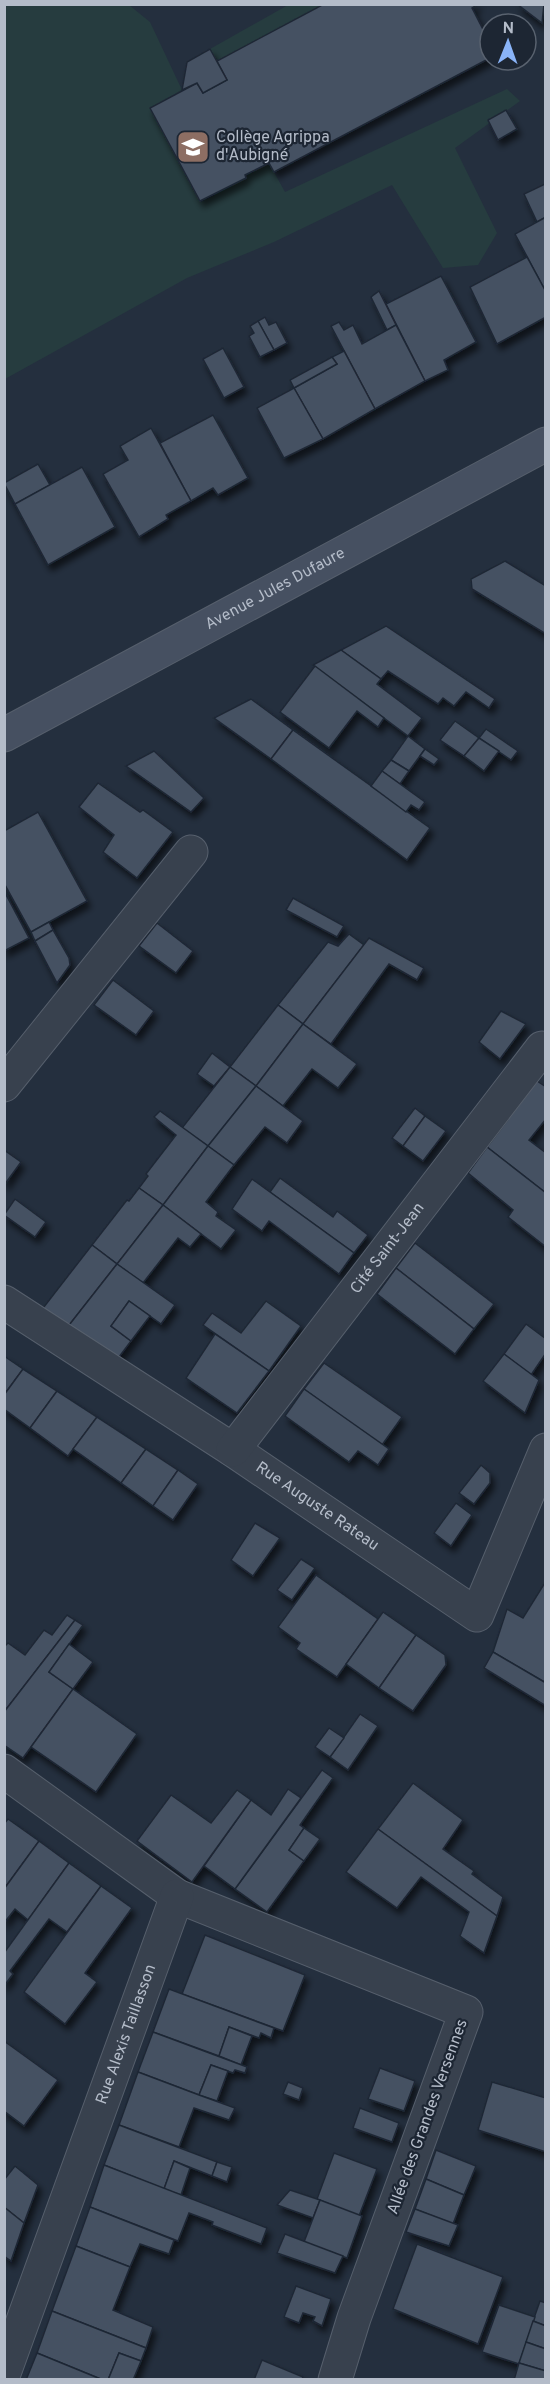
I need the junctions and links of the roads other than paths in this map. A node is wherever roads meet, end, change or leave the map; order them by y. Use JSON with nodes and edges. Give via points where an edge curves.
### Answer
{"nodes":[{"id":1,"x":546,"y":444,"type":"edge"},
{"id":2,"x":4,"y":735,"type":"edge"},
{"id":3,"x":191,"y":852,"type":"dead end"},
{"id":4,"x":542,"y":1048,"type":"dead end"},
{"id":5,"x":4,"y":1085,"type":"edge"},
{"id":6,"x":4,"y":1302,"type":"edge"},
{"id":7,"x":233,"y":1450,"type":"junction"},
{"id":8,"x":546,"y":1450,"type":"edge"},
{"id":9,"x":4,"y":1771,"type":"edge"},
{"id":10,"x":177,"y":1896,"type":"junction"},
{"id":11,"x":4,"y":2373,"type":"edge"},
{"id":12,"x":335,"y":2379,"type":"edge"}],
"edges":[{"from":1,"to":2,"type":"main road","name":"Avenue Jules Dufaure"},
{"from":3,"to":5,"type":"street"},
{"from":4,"to":7,"type":"street","name":"Cité Saint-Jean"},
{"from":6,"to":7,"type":"street","name":"Rue Auguste Rateau"},
{"from":7,"to":8,"type":"street","name":"Rue Auguste Rateau","via":[[477,1615]]},
{"from":9,"to":10,"type":"street"},
{"from":10,"to":11,"type":"street","name":"Rue Alexis Taillasson"},
{"from":10,"to":12,"type":"street","name":"Allée des Grandes Versennes","via":[[466,2012]]}]}
